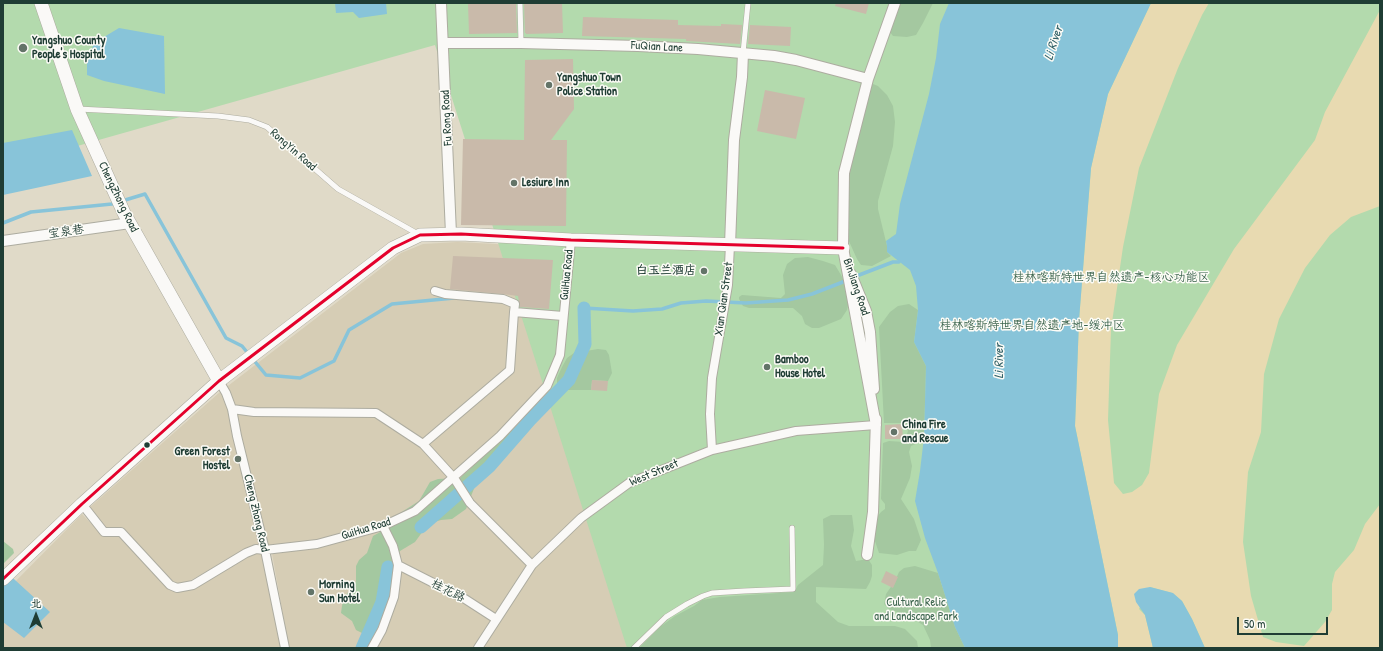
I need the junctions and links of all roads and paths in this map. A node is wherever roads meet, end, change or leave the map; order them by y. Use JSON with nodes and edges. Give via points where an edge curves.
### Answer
{"nodes":[{"id":1,"x":41,"y":3,"type":"edge"},
{"id":2,"x":441,"y":3,"type":"edge"},
{"id":3,"x":520,"y":3,"type":"edge"},
{"id":4,"x":748,"y":3,"type":"edge"},
{"id":5,"x":895,"y":3,"type":"edge"},
{"id":6,"x":443,"y":43,"type":"junction"},
{"id":7,"x":521,"y":43,"type":"junction"},
{"id":8,"x":743,"y":53,"type":"junction"},
{"id":9,"x":868,"y":79,"type":"junction"},
{"id":10,"x":77,"y":109,"type":"junction"},
{"id":11,"x":127,"y":218,"type":"junction"},
{"id":12,"x":451,"y":234,"type":"junction"},
{"id":13,"x":420,"y":235,"type":"junction"},
{"id":14,"x":571,"y":240,"type":"junction"},
{"id":15,"x":3,"y":241,"type":"edge"},
{"id":16,"x":730,"y":245,"type":"junction"},
{"id":17,"x":843,"y":248,"type":"junction"},
{"id":18,"x":435,"y":291,"type":"dead end"},
{"id":19,"x":514,"y":312,"type":"junction"},
{"id":20,"x":563,"y":314,"type":"junction"},
{"id":21,"x":219,"y":381,"type":"junction"},
{"id":22,"x":232,"y":409,"type":"junction"},
{"id":23,"x":876,"y":425,"type":"junction"},
{"id":24,"x":423,"y":444,"type":"junction"},
{"id":25,"x":712,"y":450,"type":"junction"},
{"id":26,"x":454,"y":478,"type":"junction"},
{"id":27,"x":82,"y":504,"type":"junction"},
{"id":28,"x":383,"y":526,"type":"junction"},
{"id":29,"x":792,"y":528,"type":"dead end"},
{"id":30,"x":265,"y":550,"type":"junction"},
{"id":31,"x":867,"y":555,"type":"dead end"},
{"id":32,"x":398,"y":566,"type":"junction"},
{"id":33,"x":532,"y":566,"type":"junction"},
{"id":34,"x":3,"y":579,"type":"edge"},
{"id":35,"x":496,"y":619,"type":"junction"},
{"id":36,"x":285,"y":648,"type":"edge"},
{"id":37,"x":372,"y":648,"type":"edge"},
{"id":38,"x":478,"y":648,"type":"edge"},
{"id":39,"x":634,"y":648,"type":"edge"}],
"edges":[{"from":1,"to":10,"type":"street","name":"ChengZhong Road"},
{"from":2,"to":6,"type":"street","name":"Fu Rong Road"},
{"from":2,"to":12,"type":"street"},
{"from":3,"to":7,"type":"lane"},
{"from":4,"to":8,"type":"lane"},
{"from":5,"to":9,"type":"street","name":"BinJiang Road"},
{"from":6,"to":7,"type":"street","name":"FuQian Lane"},
{"from":6,"to":12,"type":"street","name":"Fu Rong Road"},
{"from":7,"to":8,"type":"street","name":"FuQian Lane","via":[[638,46]]},
{"from":8,"to":9,"type":"street","name":"FuQian Lane","via":[[796,60]]},
{"from":8,"to":16,"type":"street","name":"Xian Qian Street","via":[[734,140]]},
{"from":9,"to":17,"type":"street","name":"BinJiang Road","via":[[844,173]]},
{"from":10,"to":11,"type":"street","name":"ChengZhong Road"},
{"from":10,"to":13,"type":"lane","name":"RongYin Road","via":[[218,116],[249,120],[267,127],[338,189]]},
{"from":11,"to":15,"type":"street","name":"宝泉巷"},
{"from":11,"to":21,"type":"street","name":"ChengZhong Road"},
{"from":12,"to":13,"type":"street"},
{"from":12,"to":14,"type":"street"},
{"from":12,"to":17,"type":"street"},
{"from":13,"to":21,"type":"street","via":[[393,248]]},
{"from":14,"to":16,"type":"street"},
{"from":14,"to":20,"type":"street","name":"GuiHua Road"},
{"from":16,"to":17,"type":"street"},
{"from":16,"to":25,"type":"street","name":"Xian Qian Street","via":[[728,285],[712,378]]},
{"from":17,"to":23,"type":"street"},
{"from":17,"to":23,"type":"street","name":"BinJiang Road","via":[[866,311],[870,332]]},
{"from":18,"to":19,"type":"street","via":[[503,299],[515,304]]},
{"from":19,"to":20,"type":"street"},
{"from":19,"to":24,"type":"street","via":[[510,370]]},
{"from":20,"to":26,"type":"street","name":"GuiHua Road","via":[[560,355],[547,386],[500,436]]},
{"from":21,"to":22,"type":"street","name":"Cheng Zhong Road"},
{"from":21,"to":27,"type":"street"},
{"from":22,"to":24,"type":"street","via":[[254,412],[376,413]]},
{"from":22,"to":30,"type":"street","name":"Cheng Zhong Road"},
{"from":23,"to":25,"type":"street","name":"West Street","via":[[796,431]]},
{"from":23,"to":31,"type":"street","name":"BinJiang Road","via":[[873,512]]},
{"from":24,"to":26,"type":"street"},
{"from":25,"to":33,"type":"street","name":"West Street","via":[[629,483],[581,518]]},
{"from":26,"to":28,"type":"street","name":"GuiHua Road","via":[[415,511]]},
{"from":26,"to":33,"type":"street","via":[[470,503]]},
{"from":27,"to":30,"type":"street","name":"GuiHua Road","via":[[104,532],[121,532],[170,586],[177,588],[194,585],[246,553],[256,549]]},
{"from":27,"to":34,"type":"street"},
{"from":28,"to":30,"type":"street","name":"GuiHua Road","via":[[317,544]]},
{"from":28,"to":32,"type":"street","via":[[393,546]]},
{"from":29,"to":39,"type":"lane","via":[[793,589],[712,593],[703,596],[666,617]]},
{"from":30,"to":36,"type":"street","name":"Cheng Zhong Road"},
{"from":32,"to":35,"type":"street","name":"桂花路","via":[[465,599]]},
{"from":32,"to":37,"type":"street","via":[[394,597],[382,630]]},
{"from":33,"to":35,"type":"street","name":"West Street"},
{"from":35,"to":38,"type":"street","name":"West Street"}]}
